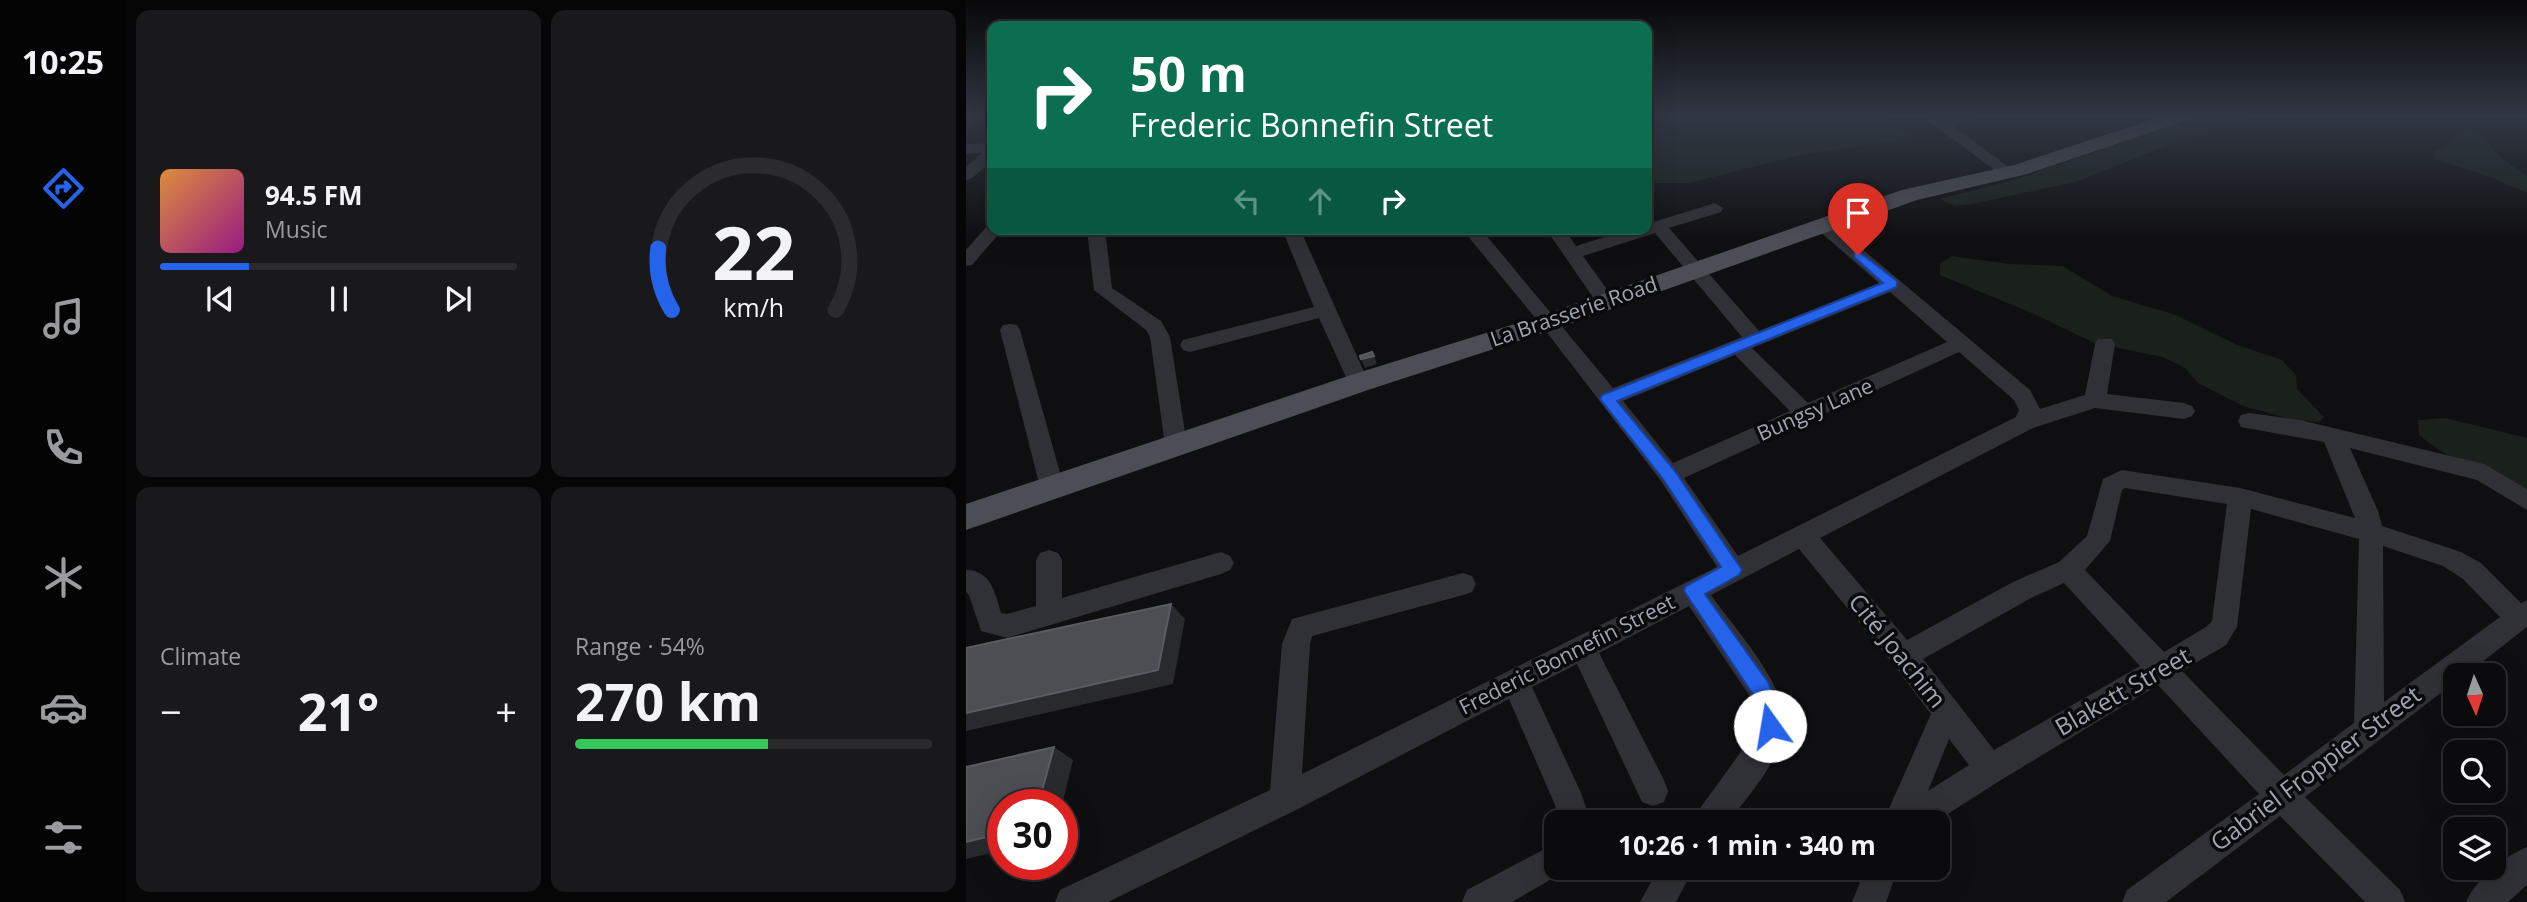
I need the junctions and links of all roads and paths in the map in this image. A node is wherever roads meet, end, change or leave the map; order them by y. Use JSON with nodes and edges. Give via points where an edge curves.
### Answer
{"nodes":[{"id":1,"x":985,"y":157,"type":"edge"},
{"id":2,"x":1986,"y":157,"type":"edge"},
{"id":3,"x":2056,"y":157,"type":"edge"},
{"id":4,"x":2008,"y":173,"type":"junction"},
{"id":5,"x":966,"y":175,"type":"edge"},
{"id":6,"x":1715,"y":208,"type":"dead end"},
{"id":7,"x":1824,"y":226,"type":"junction"},
{"id":8,"x":1659,"y":227,"type":"junction"},
{"id":9,"x":1652,"y":229,"type":"edge"},
{"id":10,"x":987,"y":233,"type":"edge"},
{"id":11,"x":989,"y":235,"type":"edge"},
{"id":12,"x":1097,"y":235,"type":"edge"},
{"id":13,"x":1293,"y":235,"type":"edge"},
{"id":14,"x":1476,"y":235,"type":"edge"},
{"id":15,"x":1560,"y":235,"type":"edge"},
{"id":16,"x":1633,"y":235,"type":"edge"},
{"id":17,"x":966,"y":236,"type":"edge"},
{"id":18,"x":1573,"y":253,"type":"junction"},
{"id":19,"x":966,"y":261,"type":"edge"},
{"id":20,"x":1695,"y":270,"type":"junction"},
{"id":21,"x":1892,"y":284,"type":"junction"},
{"id":22,"x":1606,"y":302,"type":"junction"},
{"id":23,"x":1327,"y":310,"type":"junction"},
{"id":24,"x":1549,"y":322,"type":"junction"},
{"id":25,"x":1010,"y":330,"type":"dead end"},
{"id":26,"x":1747,"y":343,"type":"junction"},
{"id":27,"x":1962,"y":343,"type":"junction"},
{"id":28,"x":2105,"y":344,"type":"dead end"},
{"id":29,"x":1190,"y":345,"type":"dead end"},
{"id":30,"x":1358,"y":383,"type":"junction"},
{"id":31,"x":1607,"y":399,"type":"junction"},
{"id":32,"x":2095,"y":400,"type":"junction"},
{"id":33,"x":2184,"y":411,"type":"dead end"},
{"id":34,"x":1806,"y":414,"type":"junction"},
{"id":35,"x":2249,"y":421,"type":"dead end"},
{"id":36,"x":2025,"y":422,"type":"junction"},
{"id":37,"x":2333,"y":436,"type":"junction"},
{"id":38,"x":1176,"y":445,"type":"junction"},
{"id":39,"x":1669,"y":475,"type":"junction"},
{"id":40,"x":1052,"y":487,"type":"junction"},
{"id":41,"x":2240,"y":497,"type":"junction"},
{"id":42,"x":2527,"y":501,"type":"edge"},
{"id":43,"x":966,"y":517,"type":"edge"},
{"id":44,"x":2371,"y":532,"type":"junction"},
{"id":45,"x":1802,"y":535,"type":"junction"},
{"id":46,"x":1049,"y":560,"type":"dead end"},
{"id":47,"x":1221,"y":563,"type":"dead end"},
{"id":48,"x":1733,"y":570,"type":"junction"},
{"id":49,"x":2068,"y":570,"type":"junction"},
{"id":50,"x":966,"y":581,"type":"edge"},
{"id":51,"x":1463,"y":584,"type":"dead end"},
{"id":52,"x":1693,"y":591,"type":"junction"},
{"id":53,"x":1049,"y":614,"type":"junction"},
{"id":54,"x":2522,"y":615,"type":"edge"},
{"id":55,"x":1582,"y":646,"type":"junction"},
{"id":56,"x":1904,"y":656,"type":"junction"},
{"id":57,"x":2162,"y":669,"type":"junction"},
{"id":58,"x":1515,"y":681,"type":"junction"},
{"id":59,"x":1946,"y":713,"type":"junction"},
{"id":60,"x":2369,"y":731,"type":"junction"},
{"id":61,"x":1990,"y":769,"type":"junction"},
{"id":62,"x":1653,"y":791,"type":"dead end"},
{"id":63,"x":2282,"y":796,"type":"junction"},
{"id":64,"x":1285,"y":799,"type":"junction"},
{"id":65,"x":1572,"y":810,"type":"edge"},
{"id":66,"x":1718,"y":810,"type":"edge"},
{"id":67,"x":1904,"y":810,"type":"edge"},
{"id":68,"x":1927,"y":810,"type":"edge"},
{"id":69,"x":2527,"y":863,"type":"edge"},
{"id":70,"x":1544,"y":866,"type":"edge"},
{"id":71,"x":1671,"y":880,"type":"edge"},
{"id":72,"x":1877,"y":880,"type":"edge"},
{"id":73,"x":1072,"y":902,"type":"edge"},
{"id":74,"x":1479,"y":902,"type":"edge"},
{"id":75,"x":1657,"y":902,"type":"edge"},
{"id":76,"x":1869,"y":902,"type":"edge"},
{"id":77,"x":2139,"y":902,"type":"edge"},
{"id":78,"x":2388,"y":902,"type":"edge"},
{"id":79,"x":2483,"y":902,"type":"edge"}],
"edges":[{"from":1,"to":5,"type":"street"},
{"from":2,"to":4,"type":"street"},
{"from":3,"to":4,"type":"main road","name":"La Brasserie Road"},
{"from":4,"to":7,"type":"main road","name":"La Brasserie Road","via":[[1910,195]]},
{"from":6,"to":8,"type":"street"},
{"from":7,"to":20,"type":"main road","name":"La Brasserie Road"},
{"from":7,"to":21,"type":"street"},
{"from":8,"to":9,"type":"street"},
{"from":8,"to":20,"type":"street"},
{"from":10,"to":17,"type":"street"},
{"from":11,"to":19,"type":"street"},
{"from":12,"to":38,"type":"street","via":[[1103,290],[1154,326],[1160,337]]},
{"from":13,"to":23,"type":"street"},
{"from":14,"to":24,"type":"street"},
{"from":15,"to":18,"type":"street"},
{"from":16,"to":18,"type":"street"},
{"from":18,"to":22,"type":"street"},
{"from":20,"to":22,"type":"main road","name":"La Brasserie Road"},
{"from":20,"to":26,"type":"street"},
{"from":21,"to":26,"type":"street"},
{"from":21,"to":27,"type":"street"},
{"from":22,"to":24,"type":"main road","name":"La Brasserie Road"},
{"from":23,"to":29,"type":"street"},
{"from":23,"to":30,"type":"street"},
{"from":24,"to":30,"type":"main road","name":"La Brasserie Road"},
{"from":24,"to":31,"type":"street"},
{"from":25,"to":40,"type":"street"},
{"from":26,"to":31,"type":"street"},
{"from":26,"to":34,"type":"street"},
{"from":27,"to":34,"type":"street","name":"Bungsy Lane"},
{"from":27,"to":36,"type":"street","via":[[2022,395],[2030,410]]},
{"from":28,"to":32,"type":"street"},
{"from":30,"to":38,"type":"main road","name":"La Brasserie Road"},
{"from":31,"to":39,"type":"street"},
{"from":32,"to":33,"type":"street"},
{"from":32,"to":36,"type":"street","name":"Frederic Bonnefin Street"},
{"from":34,"to":39,"type":"street","name":"Bungsy Lane"},
{"from":35,"to":37,"type":"street"},
{"from":36,"to":45,"type":"street","name":"Frederic Bonnefin Street"},
{"from":37,"to":42,"type":"street","via":[[2484,473]]},
{"from":37,"to":44,"type":"street"},
{"from":38,"to":40,"type":"main road","name":"La Brasserie Road"},
{"from":39,"to":48,"type":"street"},
{"from":40,"to":43,"type":"main road","name":"La Brasserie Road"},
{"from":41,"to":44,"type":"street"},
{"from":41,"to":49,"type":"street","via":[[2122,479],[2111,485],[2098,541]]},
{"from":41,"to":57,"type":"street","name":"Blakett Street","via":[[2224,627]]},
{"from":44,"to":54,"type":"street","via":[[2452,559]]},
{"from":44,"to":60,"type":"street"},
{"from":45,"to":48,"type":"street","name":"Frederic Bonnefin Street"},
{"from":45,"to":56,"type":"street","name":"Cité Joachim"},
{"from":46,"to":53,"type":"street"},
{"from":47,"to":53,"type":"street"},
{"from":48,"to":52,"type":"street","name":"Frederic Bonnefin Street"},
{"from":49,"to":56,"type":"street","via":[[2022,590]]},
{"from":49,"to":57,"type":"street"},
{"from":50,"to":53,"type":"street","via":[[981,589],[990,623],[1007,626]]},
{"from":51,"to":64,"type":"street","via":[[1302,627],[1296,644]]},
{"from":52,"to":55,"type":"street","name":"Frederic Bonnefin Street"},
{"from":52,"to":66,"type":"street","via":[[1768,704],[1770,726],[1763,747]]},
{"from":54,"to":60,"type":"street","name":"Gabriel Froppier Street"},
{"from":55,"to":58,"type":"street","name":"Frederic Bonnefin Street"},
{"from":55,"to":62,"type":"street"},
{"from":56,"to":59,"type":"street","name":"Cité Joachim"},
{"from":57,"to":61,"type":"street","name":"Blakett Street"},
{"from":57,"to":63,"type":"street"},
{"from":58,"to":64,"type":"street","name":"Frederic Bonnefin Street"},
{"from":58,"to":65,"type":"street"},
{"from":59,"to":61,"type":"street","name":"Cité Joachim"},
{"from":59,"to":67,"type":"street"},
{"from":60,"to":63,"type":"street","name":"Gabriel Froppier Street"},
{"from":61,"to":68,"type":"street","name":"Blakett Street"},
{"from":63,"to":77,"type":"street","name":"Gabriel Froppier Street"},
{"from":63,"to":78,"type":"street"},
{"from":64,"to":73,"type":"street","name":"Frederic Bonnefin Street"},
{"from":69,"to":79,"type":"street"},
{"from":70,"to":74,"type":"street"},
{"from":71,"to":75,"type":"street"},
{"from":72,"to":76,"type":"street"}]}
